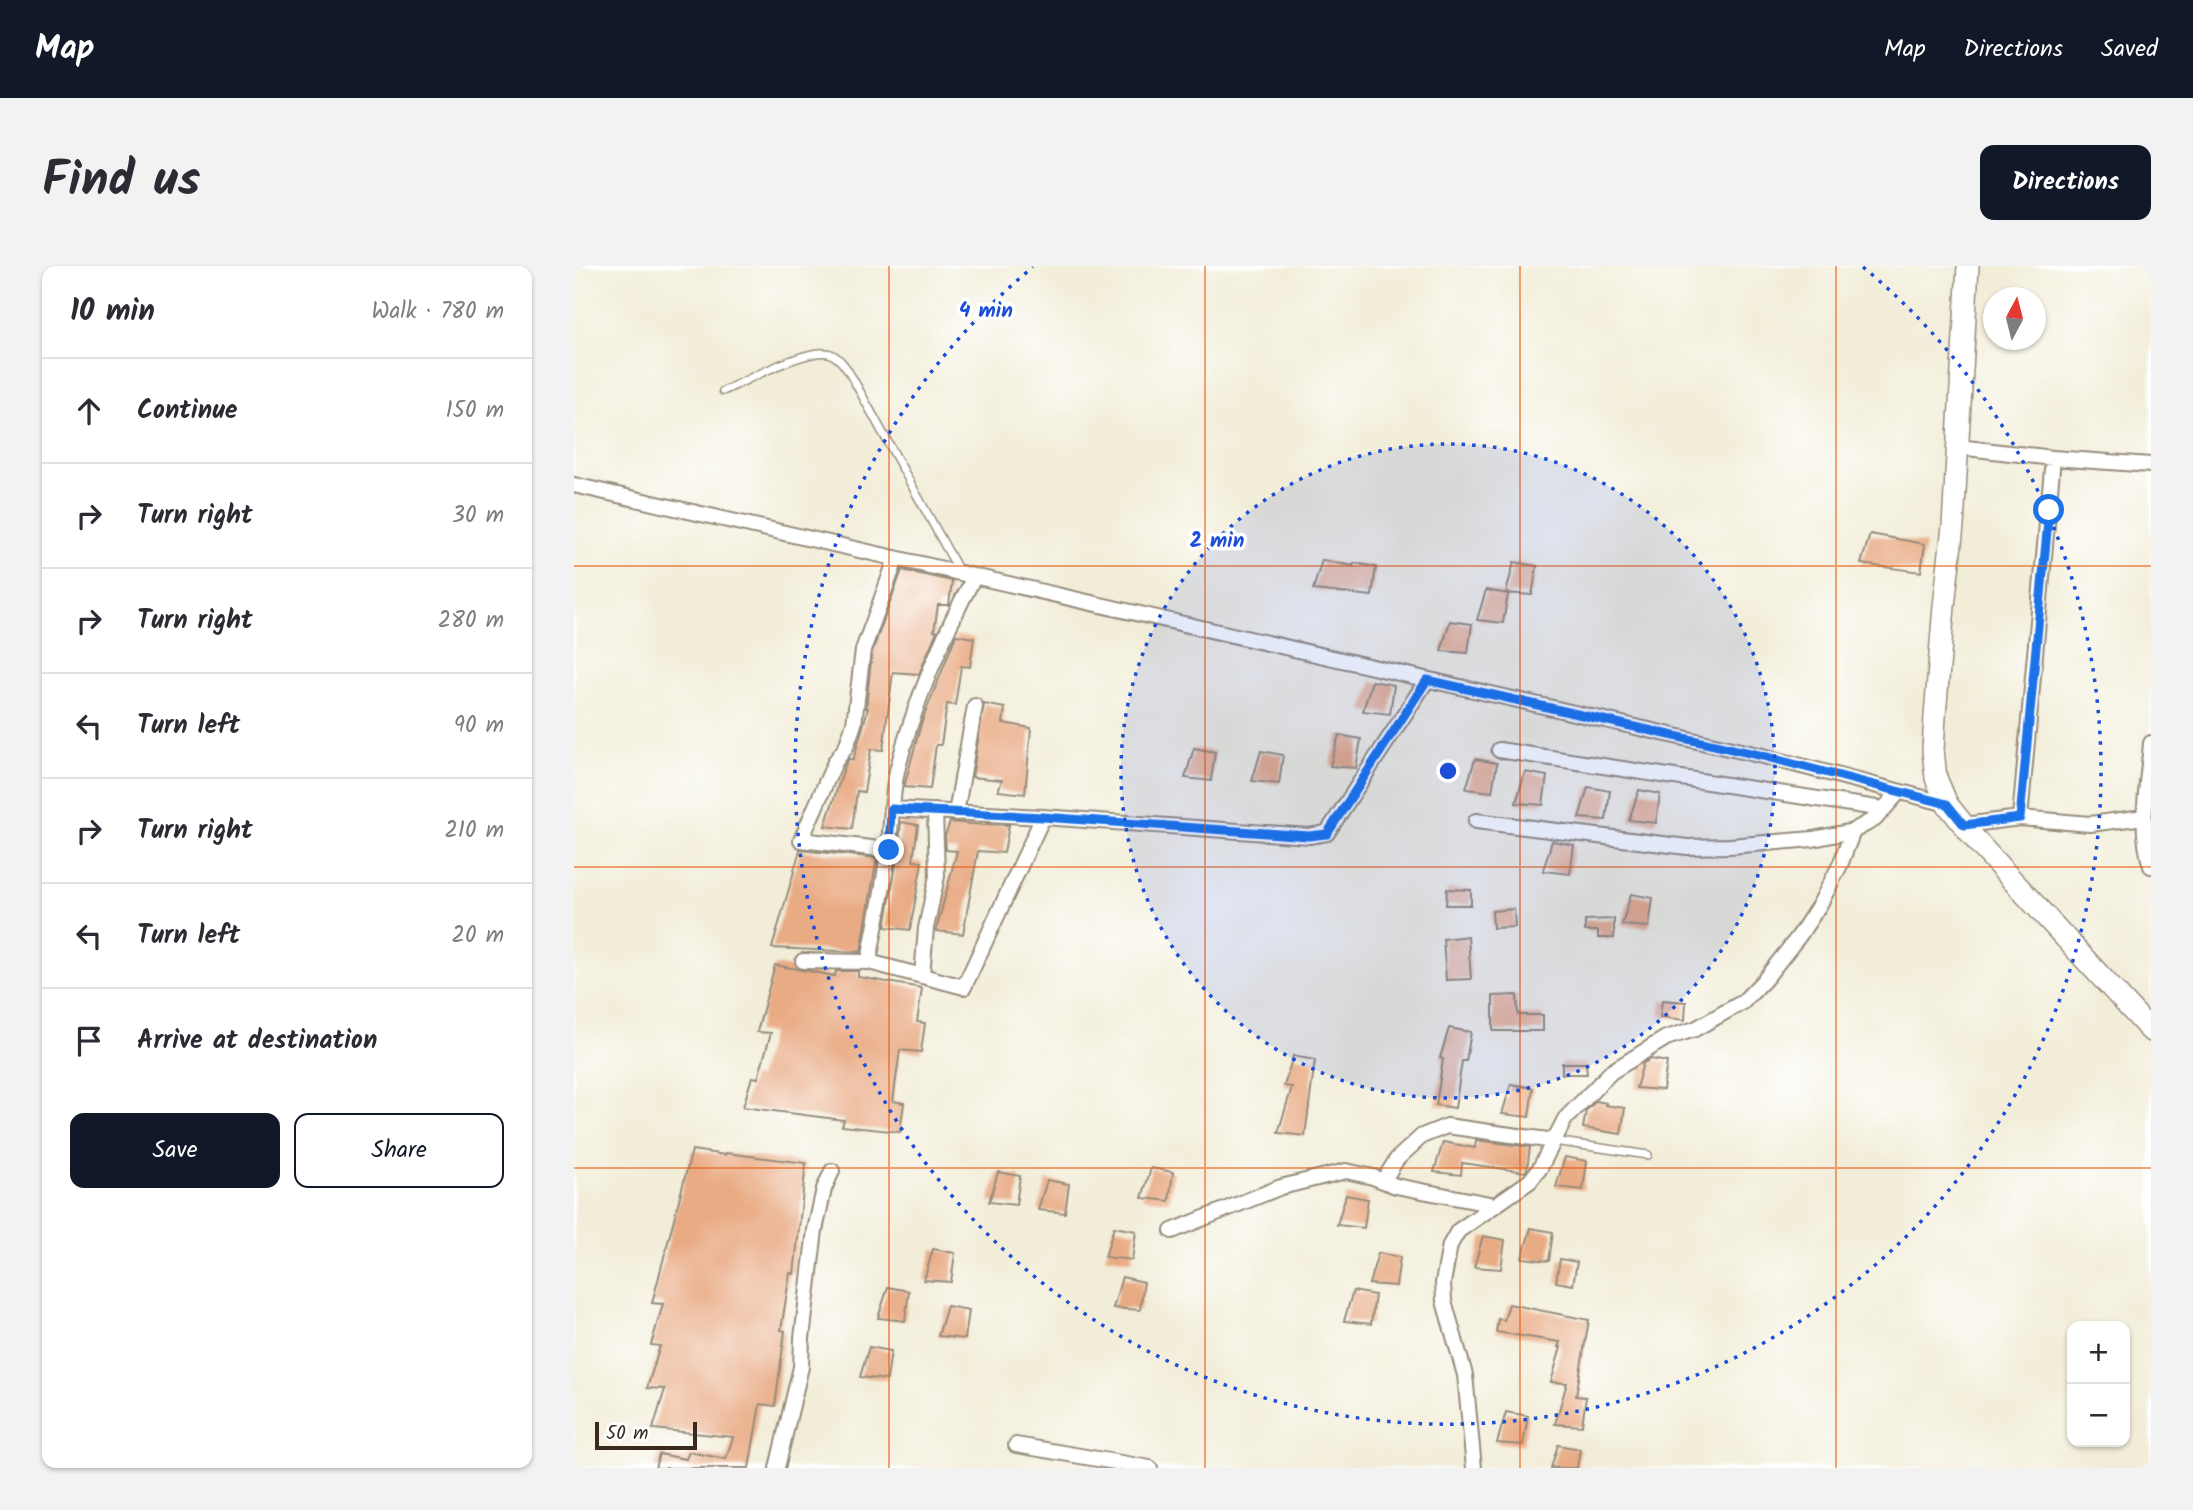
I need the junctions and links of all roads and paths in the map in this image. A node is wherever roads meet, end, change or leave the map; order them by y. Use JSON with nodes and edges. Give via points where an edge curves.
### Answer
{"nodes":[{"id":1,"x":1968,"y":266,"type":"edge"},
{"id":2,"x":723,"y":391,"type":"dead end"},
{"id":3,"x":1958,"y":447,"type":"junction"},
{"id":4,"x":2053,"y":458,"type":"junction"},
{"id":5,"x":2151,"y":465,"type":"edge"},
{"id":6,"x":574,"y":485,"type":"edge"},
{"id":7,"x":896,"y":559,"type":"junction"},
{"id":8,"x":967,"y":575,"type":"junction"},
{"id":9,"x":1427,"y":680,"type":"junction"},
{"id":10,"x":975,"y":706,"type":"dead end"},
{"id":11,"x":2151,"y":743,"type":"edge"},
{"id":12,"x":1499,"y":750,"type":"dead end"},
{"id":13,"x":2150,"y":781,"type":"edge"},
{"id":14,"x":1898,"y":793,"type":"junction"},
{"id":15,"x":1947,"y":804,"type":"junction"},
{"id":16,"x":891,"y":809,"type":"junction"},
{"id":17,"x":1883,"y":809,"type":"junction"},
{"id":18,"x":935,"y":811,"type":"junction"},
{"id":19,"x":956,"y":813,"type":"junction"},
{"id":20,"x":1043,"y":817,"type":"junction"},
{"id":21,"x":2144,"y":817,"type":"junction"},
{"id":22,"x":2020,"y":818,"type":"junction"},
{"id":23,"x":1476,"y":821,"type":"dead end"},
{"id":24,"x":1964,"y":825,"type":"junction"},
{"id":25,"x":1853,"y":831,"type":"junction"},
{"id":26,"x":889,"y":850,"type":"junction"},
{"id":27,"x":2151,"y":866,"type":"edge"},
{"id":28,"x":803,"y":961,"type":"dead end"},
{"id":29,"x":869,"y":962,"type":"junction"},
{"id":30,"x":922,"y":976,"type":"junction"},
{"id":31,"x":2151,"y":1031,"type":"edge"},
{"id":32,"x":1554,"y":1141,"type":"junction"},
{"id":33,"x":1648,"y":1155,"type":"dead end"},
{"id":34,"x":832,"y":1171,"type":"dead end"},
{"id":35,"x":1383,"y":1181,"type":"junction"},
{"id":36,"x":1495,"y":1205,"type":"junction"},
{"id":37,"x":1172,"y":1231,"type":"dead end"},
{"id":38,"x":1016,"y":1445,"type":"dead end"},
{"id":39,"x":777,"y":1468,"type":"edge"},
{"id":40,"x":1150,"y":1468,"type":"edge"},
{"id":41,"x":1474,"y":1468,"type":"edge"}],
"edges":[{"from":1,"to":3,"type":"street"},
{"from":2,"to":8,"type":"lane","via":[[822,351],[841,361]]},
{"from":3,"to":4,"type":"street"},
{"from":3,"to":15,"type":"street","via":[[1933,750],[1936,778]]},
{"from":4,"to":5,"type":"street"},
{"from":4,"to":22,"type":"street"},
{"from":6,"to":7,"type":"street"},
{"from":7,"to":8,"type":"street"},
{"from":7,"to":26,"type":"street","via":[[863,650],[854,724],[801,840]]},
{"from":8,"to":9,"type":"street"},
{"from":8,"to":16,"type":"street","via":[[897,771]]},
{"from":9,"to":14,"type":"street","via":[[1763,756]]},
{"from":9,"to":20,"type":"street","via":[[1327,834]]},
{"from":10,"to":19,"type":"street"},
{"from":11,"to":13,"type":"street"},
{"from":12,"to":17,"type":"street"},
{"from":13,"to":21,"type":"street"},
{"from":14,"to":15,"type":"street"},
{"from":14,"to":17,"type":"street"},
{"from":15,"to":24,"type":"street"},
{"from":16,"to":18,"type":"street"},
{"from":16,"to":26,"type":"street"},
{"from":17,"to":25,"type":"street"},
{"from":18,"to":19,"type":"street"},
{"from":18,"to":30,"type":"street","via":[[937,876]]},
{"from":19,"to":20,"type":"street"},
{"from":20,"to":30,"type":"street","via":[[964,988]]},
{"from":21,"to":22,"type":"street","via":[[2090,824]]},
{"from":21,"to":27,"type":"street"},
{"from":22,"to":24,"type":"street"},
{"from":23,"to":25,"type":"street","via":[[1687,847],[1774,843]]},
{"from":24,"to":31,"type":"street"},
{"from":25,"to":32,"type":"street","via":[[1840,865],[1799,936],[1743,1002],[1695,1029],[1667,1038],[1611,1072],[1565,1119]]},
{"from":26,"to":29,"type":"street"},
{"from":28,"to":29,"type":"street"},
{"from":29,"to":30,"type":"street"},
{"from":32,"to":33,"type":"lane"},
{"from":32,"to":35,"type":"street","via":[[1447,1126],[1422,1136],[1397,1159]]},
{"from":32,"to":36,"type":"street","via":[[1530,1181]]},
{"from":34,"to":39,"type":"street","via":[[815,1230],[802,1367]]},
{"from":35,"to":36,"type":"street"},
{"from":35,"to":37,"type":"street","via":[[1346,1171],[1321,1176],[1281,1187]]},
{"from":36,"to":41,"type":"street","via":[[1458,1231],[1450,1245],[1443,1283],[1465,1375]]},
{"from":38,"to":40,"type":"street"}]}
